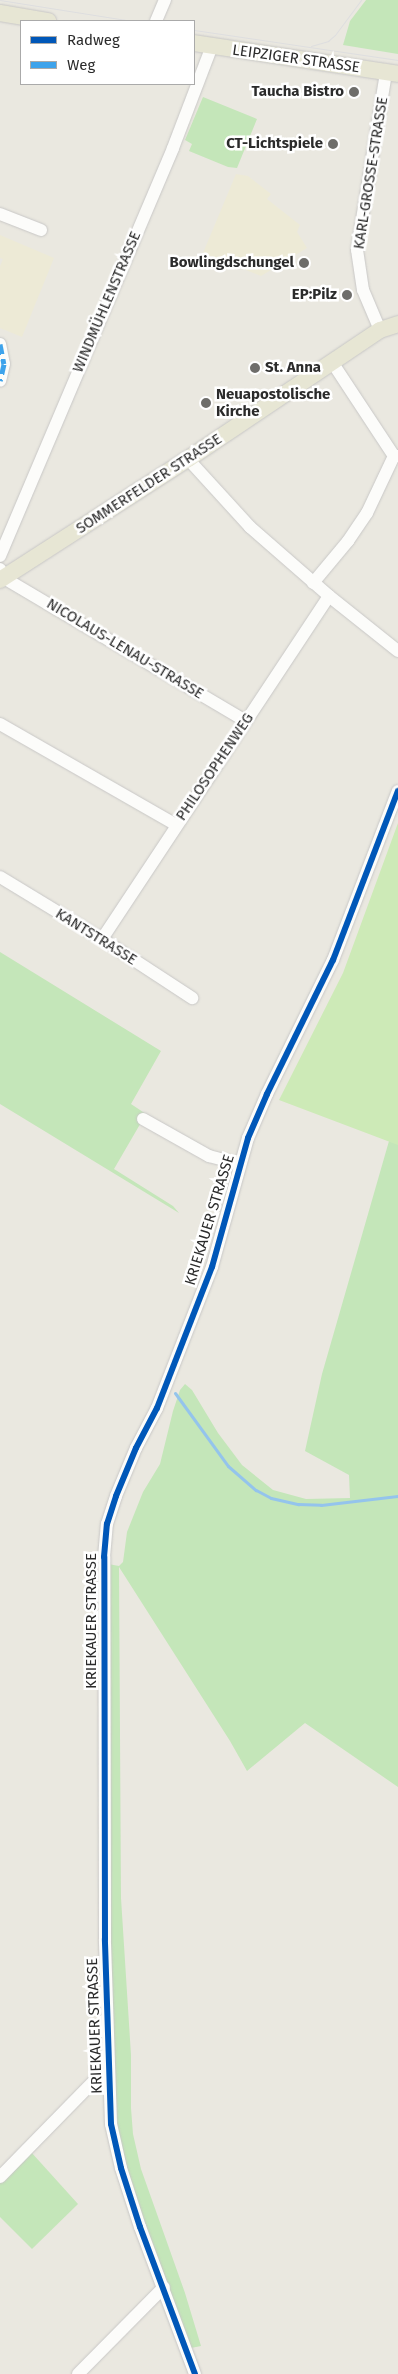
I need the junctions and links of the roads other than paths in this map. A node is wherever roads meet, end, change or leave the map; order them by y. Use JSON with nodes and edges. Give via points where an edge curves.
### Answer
{"nodes":[{"id":1,"x":165,"y":0,"type":"edge"},
{"id":2,"x":0,"y":13,"type":"edge"},
{"id":3,"x":42,"y":20,"type":"edge"},
{"id":4,"x":156,"y":20,"type":"edge"},
{"id":5,"x":195,"y":43,"type":"edge"},
{"id":6,"x":212,"y":46,"type":"junction"},
{"id":7,"x":392,"y":73,"type":"edge"},
{"id":8,"x":0,"y":214,"type":"edge"},
{"id":9,"x":41,"y":230,"type":"dead end"},
{"id":10,"x":398,"y":324,"type":"edge"},
{"id":11,"x":380,"y":330,"type":"junction"},
{"id":12,"x":0,"y":344,"type":"edge"},
{"id":13,"x":332,"y":362,"type":"junction"},
{"id":14,"x":0,"y":381,"type":"edge"},
{"id":15,"x":396,"y":456,"type":"edge"},
{"id":16,"x":188,"y":459,"type":"junction"},
{"id":17,"x":0,"y":556,"type":"edge"},
{"id":18,"x":1,"y":576,"type":"edge"},
{"id":19,"x":313,"y":583,"type":"junction"},
{"id":20,"x":329,"y":596,"type":"junction"},
{"id":21,"x":398,"y":651,"type":"edge"},
{"id":22,"x":246,"y":721,"type":"junction"},
{"id":23,"x":0,"y":724,"type":"edge"},
{"id":24,"x":398,"y":791,"type":"edge"},
{"id":25,"x":176,"y":824,"type":"junction"},
{"id":26,"x":0,"y":878,"type":"edge"},
{"id":27,"x":102,"y":940,"type":"junction"},
{"id":28,"x":192,"y":998,"type":"dead end"},
{"id":29,"x":143,"y":1119,"type":"dead end"},
{"id":30,"x":239,"y":1164,"type":"junction"},
{"id":31,"x":109,"y":2073,"type":"junction"},
{"id":32,"x":0,"y":2177,"type":"edge"},
{"id":33,"x":164,"y":2287,"type":"junction"},
{"id":34,"x":78,"y":2374,"type":"edge"},
{"id":35,"x":195,"y":2374,"type":"edge"}],
"edges":[{"from":1,"to":4,"type":"street"},
{"from":2,"to":3,"type":"main road"},
{"from":5,"to":6,"type":"main road","name":"LEIPZIGER STRASSE"},
{"from":6,"to":7,"type":"main road","name":"LEIPZIGER STRASSE"},
{"from":6,"to":17,"type":"street","name":"WINDMÜHLENSTRASSE","via":[[173,148]]},
{"from":7,"to":11,"type":"street","name":"KARL-GROSSE-STRASSE","via":[[357,250],[363,290]]},
{"from":8,"to":9,"type":"street"},
{"from":10,"to":11,"type":"main road","name":"SOMMERFELDER STRASSE"},
{"from":11,"to":13,"type":"main road","name":"SOMMERFELDER STRASSE"},
{"from":12,"to":14,"type":"street","via":[[4,357]]},
{"from":13,"to":15,"type":"street"},
{"from":13,"to":16,"type":"main road","name":"SOMMERFELDER STRASSE"},
{"from":15,"to":19,"type":"street","via":[[367,513]]},
{"from":16,"to":18,"type":"main road","name":"SOMMERFELDER STRASSE"},
{"from":16,"to":19,"type":"street","via":[[250,527]]},
{"from":18,"to":22,"type":"street","name":"NICOLAUS-LENAU-STRASSE"},
{"from":19,"to":20,"type":"street"},
{"from":20,"to":21,"type":"street"},
{"from":20,"to":22,"type":"street","name":"PHILOSOPHENWEG"},
{"from":22,"to":25,"type":"street","name":"PHILOSOPHENWEG"},
{"from":23,"to":25,"type":"street"},
{"from":24,"to":30,"type":"street","name":"KRIEKAUER STRASSE","via":[[333,960],[267,1094]]},
{"from":25,"to":27,"type":"street","name":"PHILOSOPHENWEG"},
{"from":26,"to":27,"type":"street","name":"KANTSTRASSE"},
{"from":27,"to":28,"type":"street","name":"KANTSTRASSE"},
{"from":29,"to":30,"type":"street","name":"KRIEKAUER STRASSE","via":[[209,1156]]},
{"from":30,"to":31,"type":"street","name":"KRIEKAUER STRASSE","via":[[212,1267],[107,1524],[103,1639]]},
{"from":31,"to":32,"type":"street","via":[[94,2081]]},
{"from":31,"to":33,"type":"street","name":"KRIEKAUER STRASSE","via":[[117,2154],[140,2227]]},
{"from":33,"to":34,"type":"street"},
{"from":33,"to":35,"type":"street","name":"KRIEKAUER STRASSE"}]}
